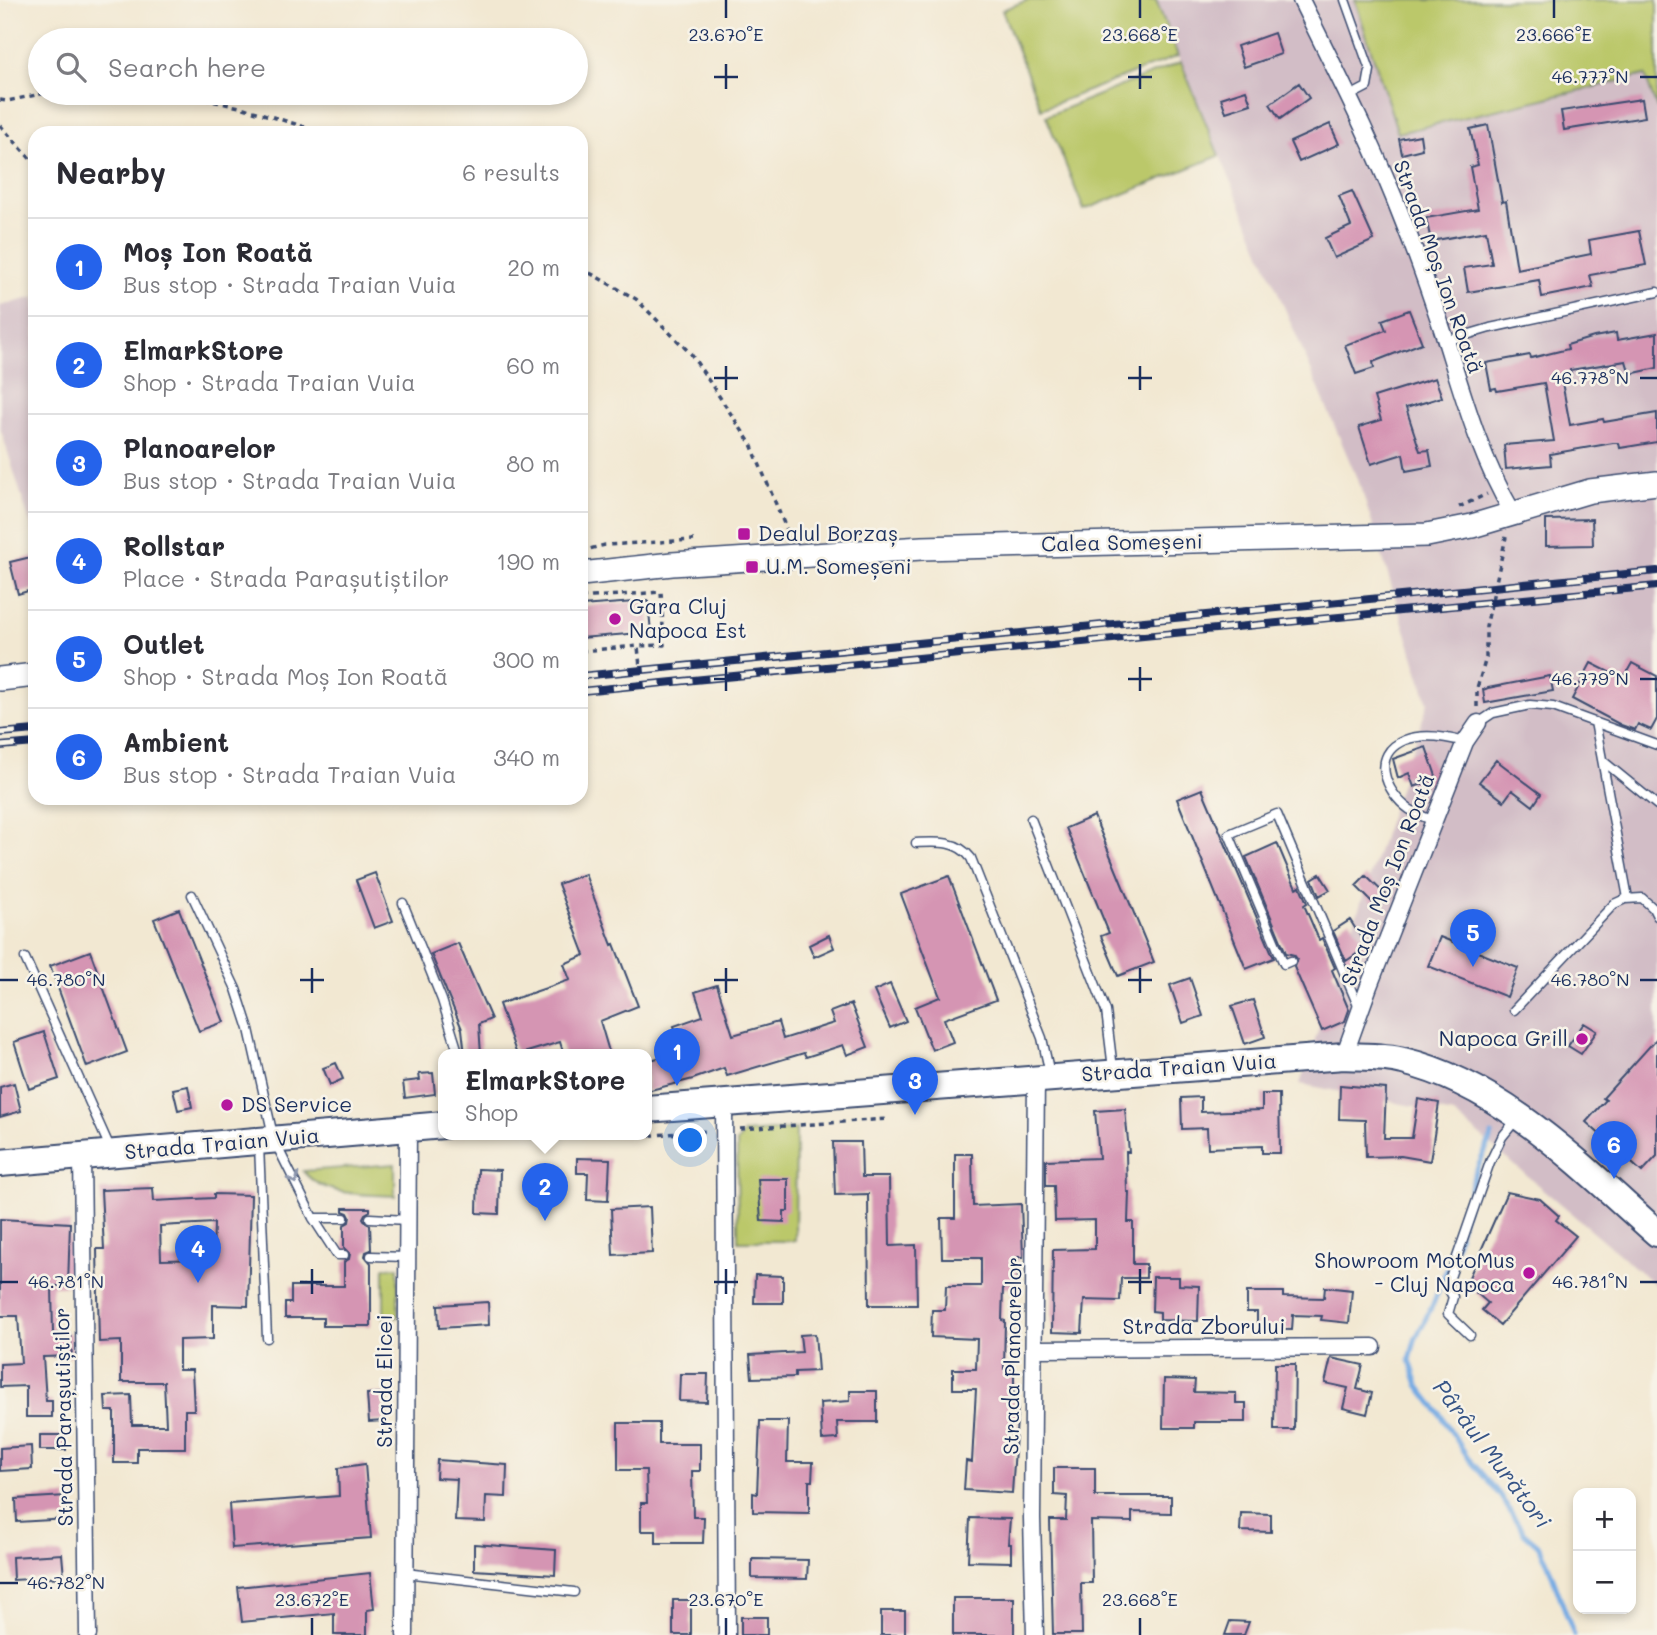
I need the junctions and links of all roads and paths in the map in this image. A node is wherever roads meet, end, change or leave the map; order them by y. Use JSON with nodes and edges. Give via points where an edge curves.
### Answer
{"nodes":[{"id":1,"x":1301,"y":0,"type":"edge"},
{"id":2,"x":1345,"y":0,"type":"edge"},
{"id":3,"x":28,"y":97,"type":"edge"},
{"id":4,"x":1348,"y":97,"type":"junction"},
{"id":5,"x":0,"y":100,"type":"edge"},
{"id":6,"x":230,"y":105,"type":"edge"},
{"id":7,"x":0,"y":125,"type":"edge"},
{"id":8,"x":302,"y":126,"type":"edge"},
{"id":9,"x":28,"y":156,"type":"edge"},
{"id":10,"x":588,"y":272,"type":"edge"},
{"id":11,"x":1657,"y":292,"type":"edge"},
{"id":12,"x":1446,"y":341,"type":"junction"},
{"id":13,"x":1657,"y":483,"type":"edge"},
{"id":14,"x":1513,"y":513,"type":"junction"},
{"id":15,"x":798,"y":556,"type":"junction"},
{"id":16,"x":588,"y":573,"type":"edge"},
{"id":17,"x":592,"y":597,"type":"dead end"},
{"id":18,"x":638,"y":646,"type":"junction"},
{"id":19,"x":588,"y":650,"type":"edge"},
{"id":20,"x":28,"y":676,"type":"edge"},
{"id":21,"x":641,"y":678,"type":"dead end"},
{"id":22,"x":0,"y":679,"type":"edge"},
{"id":23,"x":1595,"y":722,"type":"junction"},
{"id":24,"x":1478,"y":723,"type":"junction"},
{"id":25,"x":1465,"y":742,"type":"junction"},
{"id":26,"x":1657,"y":745,"type":"edge"},
{"id":27,"x":1602,"y":761,"type":"junction"},
{"id":28,"x":1657,"y":804,"type":"edge"},
{"id":29,"x":1031,"y":820,"type":"dead end"},
{"id":30,"x":1434,"y":821,"type":"junction"},
{"id":31,"x":916,"y":843,"type":"dead end"},
{"id":32,"x":192,"y":895,"type":"dead end"},
{"id":33,"x":1628,"y":898,"type":"junction"},
{"id":34,"x":403,"y":903,"type":"dead end"},
{"id":35,"x":1657,"y":916,"type":"edge"},
{"id":36,"x":1332,"y":944,"type":"junction"},
{"id":37,"x":1322,"y":948,"type":"dead end"},
{"id":38,"x":25,"y":958,"type":"dead end"},
{"id":39,"x":1291,"y":961,"type":"dead end"},
{"id":40,"x":1514,"y":1010,"type":"dead end"},
{"id":41,"x":1360,"y":1011,"type":"junction"},
{"id":42,"x":457,"y":1049,"type":"edge"},
{"id":43,"x":1345,"y":1056,"type":"junction"},
{"id":44,"x":1113,"y":1072,"type":"junction"},
{"id":45,"x":1044,"y":1077,"type":"junction"},
{"id":46,"x":724,"y":1102,"type":"junction"},
{"id":47,"x":652,"y":1108,"type":"edge"},
{"id":48,"x":1518,"y":1117,"type":"junction"},
{"id":49,"x":887,"y":1119,"type":"dead end"},
{"id":50,"x":438,"y":1125,"type":"edge"},
{"id":51,"x":408,"y":1127,"type":"junction"},
{"id":52,"x":724,"y":1130,"type":"junction"},
{"id":53,"x":652,"y":1135,"type":"edge"},
{"id":54,"x":266,"y":1141,"type":"junction"},
{"id":55,"x":113,"y":1154,"type":"junction"},
{"id":56,"x":82,"y":1156,"type":"junction"},
{"id":57,"x":0,"y":1163,"type":"edge"},
{"id":58,"x":313,"y":1218,"type":"junction"},
{"id":59,"x":344,"y":1218,"type":"dead end"},
{"id":60,"x":370,"y":1218,"type":"dead end"},
{"id":61,"x":407,"y":1220,"type":"junction"},
{"id":62,"x":1657,"y":1233,"type":"edge"},
{"id":63,"x":344,"y":1255,"type":"dead end"},
{"id":64,"x":371,"y":1256,"type":"dead end"},
{"id":65,"x":407,"y":1257,"type":"junction"},
{"id":66,"x":1470,"y":1335,"type":"dead end"},
{"id":67,"x":267,"y":1338,"type":"dead end"},
{"id":68,"x":1373,"y":1347,"type":"dead end"},
{"id":69,"x":1035,"y":1349,"type":"junction"},
{"id":70,"x":405,"y":1573,"type":"junction"},
{"id":71,"x":573,"y":1592,"type":"dead end"},
{"id":72,"x":88,"y":1635,"type":"edge"},
{"id":73,"x":405,"y":1635,"type":"edge"},
{"id":74,"x":727,"y":1635,"type":"edge"},
{"id":75,"x":1035,"y":1635,"type":"edge"}],
"edges":[{"from":1,"to":4,"type":"street","name":"Strada Moș Ion Roată"},
{"from":2,"to":4,"type":"lane","via":[[1370,70],[1367,87]]},
{"from":3,"to":5,"type":"path"},
{"from":4,"to":12,"type":"street","name":"Strada Moș Ion Roată","via":[[1404,222]]},
{"from":6,"to":8,"type":"path"},
{"from":7,"to":9,"type":"path"},
{"from":10,"to":15,"type":"path","via":[[636,299],[691,354],[751,444]]},
{"from":11,"to":12,"type":"lane"},
{"from":12,"to":14,"type":"street","name":"Strada Moș Ion Roată","via":[[1470,418]]},
{"from":13,"to":14,"type":"main road","name":"Calea Someșeni","via":[[1590,491]]},
{"from":14,"to":15,"type":"main road","name":"Calea Someșeni","via":[[1427,535],[922,548]]},
{"from":14,"to":24,"type":"path","via":[[1486,627],[1486,658],[1477,688]]},
{"from":15,"to":16,"type":"main road","name":"Calea Someșeni"},
{"from":17,"to":18,"type":"path","via":[[661,592],[664,645]]},
{"from":18,"to":19,"type":"path"},
{"from":18,"to":21,"type":"path"},
{"from":20,"to":22,"type":"main road"},
{"from":23,"to":24,"type":"lane","via":[[1553,706],[1530,705],[1493,713]]},
{"from":23,"to":26,"type":"lane"},
{"from":23,"to":27,"type":"lane"},
{"from":24,"to":25,"type":"street","name":"Strada Moș Ion Roată"},
{"from":25,"to":30,"type":"street","name":"Strada Moș Ion Roată"},
{"from":25,"to":30,"type":"lane","via":[[1406,740],[1384,760],[1383,774],[1394,795],[1409,809]]},
{"from":27,"to":28,"type":"lane"},
{"from":27,"to":33,"type":"lane"},
{"from":29,"to":44,"type":"lane","via":[[1106,1011]]},
{"from":30,"to":41,"type":"street","name":"Strada Moș Ion Roată"},
{"from":31,"to":45,"type":"lane","via":[[953,844],[971,858],[1042,1038]]},
{"from":32,"to":54,"type":"lane","via":[[236,989],[249,1029]]},
{"from":33,"to":35,"type":"lane","via":[[1642,898]]},
{"from":33,"to":40,"type":"lane","via":[[1614,904]]},
{"from":34,"to":42,"type":"lane"},
{"from":36,"to":37,"type":"lane"},
{"from":36,"to":39,"type":"lane","via":[[1277,814],[1229,834],[1284,964]]},
{"from":36,"to":41,"type":"lane"},
{"from":38,"to":55,"type":"lane"},
{"from":41,"to":43,"type":"street","name":"Strada Moș Ion Roată"},
{"from":43,"to":44,"type":"main road","name":"Strada Traian Vuia"},
{"from":43,"to":48,"type":"main road","name":"Strada Traian Vuia","via":[[1401,1060],[1447,1074]]},
{"from":44,"to":45,"type":"main road","name":"Strada Traian Vuia"},
{"from":45,"to":46,"type":"main road","name":"Strada Traian Vuia"},
{"from":45,"to":69,"type":"street","name":"Strada Planoarelor"},
{"from":46,"to":47,"type":"main road","name":"Strada Traian Vuia"},
{"from":46,"to":52,"type":"street"},
{"from":48,"to":62,"type":"main road","name":"Strada Traian Vuia"},
{"from":48,"to":66,"type":"lane","via":[[1490,1162],[1447,1286],[1453,1297],[1448,1314]]},
{"from":49,"to":52,"type":"path"},
{"from":50,"to":51,"type":"main road","name":"Strada Traian Vuia"},
{"from":51,"to":54,"type":"main road","name":"Strada Traian Vuia"},
{"from":51,"to":61,"type":"street","name":"Strada Elicei"},
{"from":52,"to":53,"type":"path"},
{"from":52,"to":74,"type":"street"},
{"from":54,"to":55,"type":"main road","name":"Strada Traian Vuia"},
{"from":54,"to":58,"type":"lane","one_way":true},
{"from":54,"to":67,"type":"lane"},
{"from":55,"to":56,"type":"main road","name":"Strada Traian Vuia"},
{"from":56,"to":57,"type":"main road","name":"Strada Traian Vuia"},
{"from":56,"to":72,"type":"street","name":"Strada Parașutiștilor"},
{"from":58,"to":59,"type":"lane"},
{"from":58,"to":63,"type":"lane","via":[[337,1255]]},
{"from":60,"to":61,"type":"lane"},
{"from":61,"to":65,"type":"street","name":"Strada Elicei"},
{"from":64,"to":65,"type":"lane"},
{"from":65,"to":70,"type":"street","name":"Strada Elicei"},
{"from":68,"to":69,"type":"street","name":"Strada Zborului"},
{"from":69,"to":75,"type":"street","name":"Strada Planoarelor","via":[[1031,1518]]},
{"from":70,"to":71,"type":"lane"},
{"from":70,"to":73,"type":"street","name":"Strada Elicei"}]}
